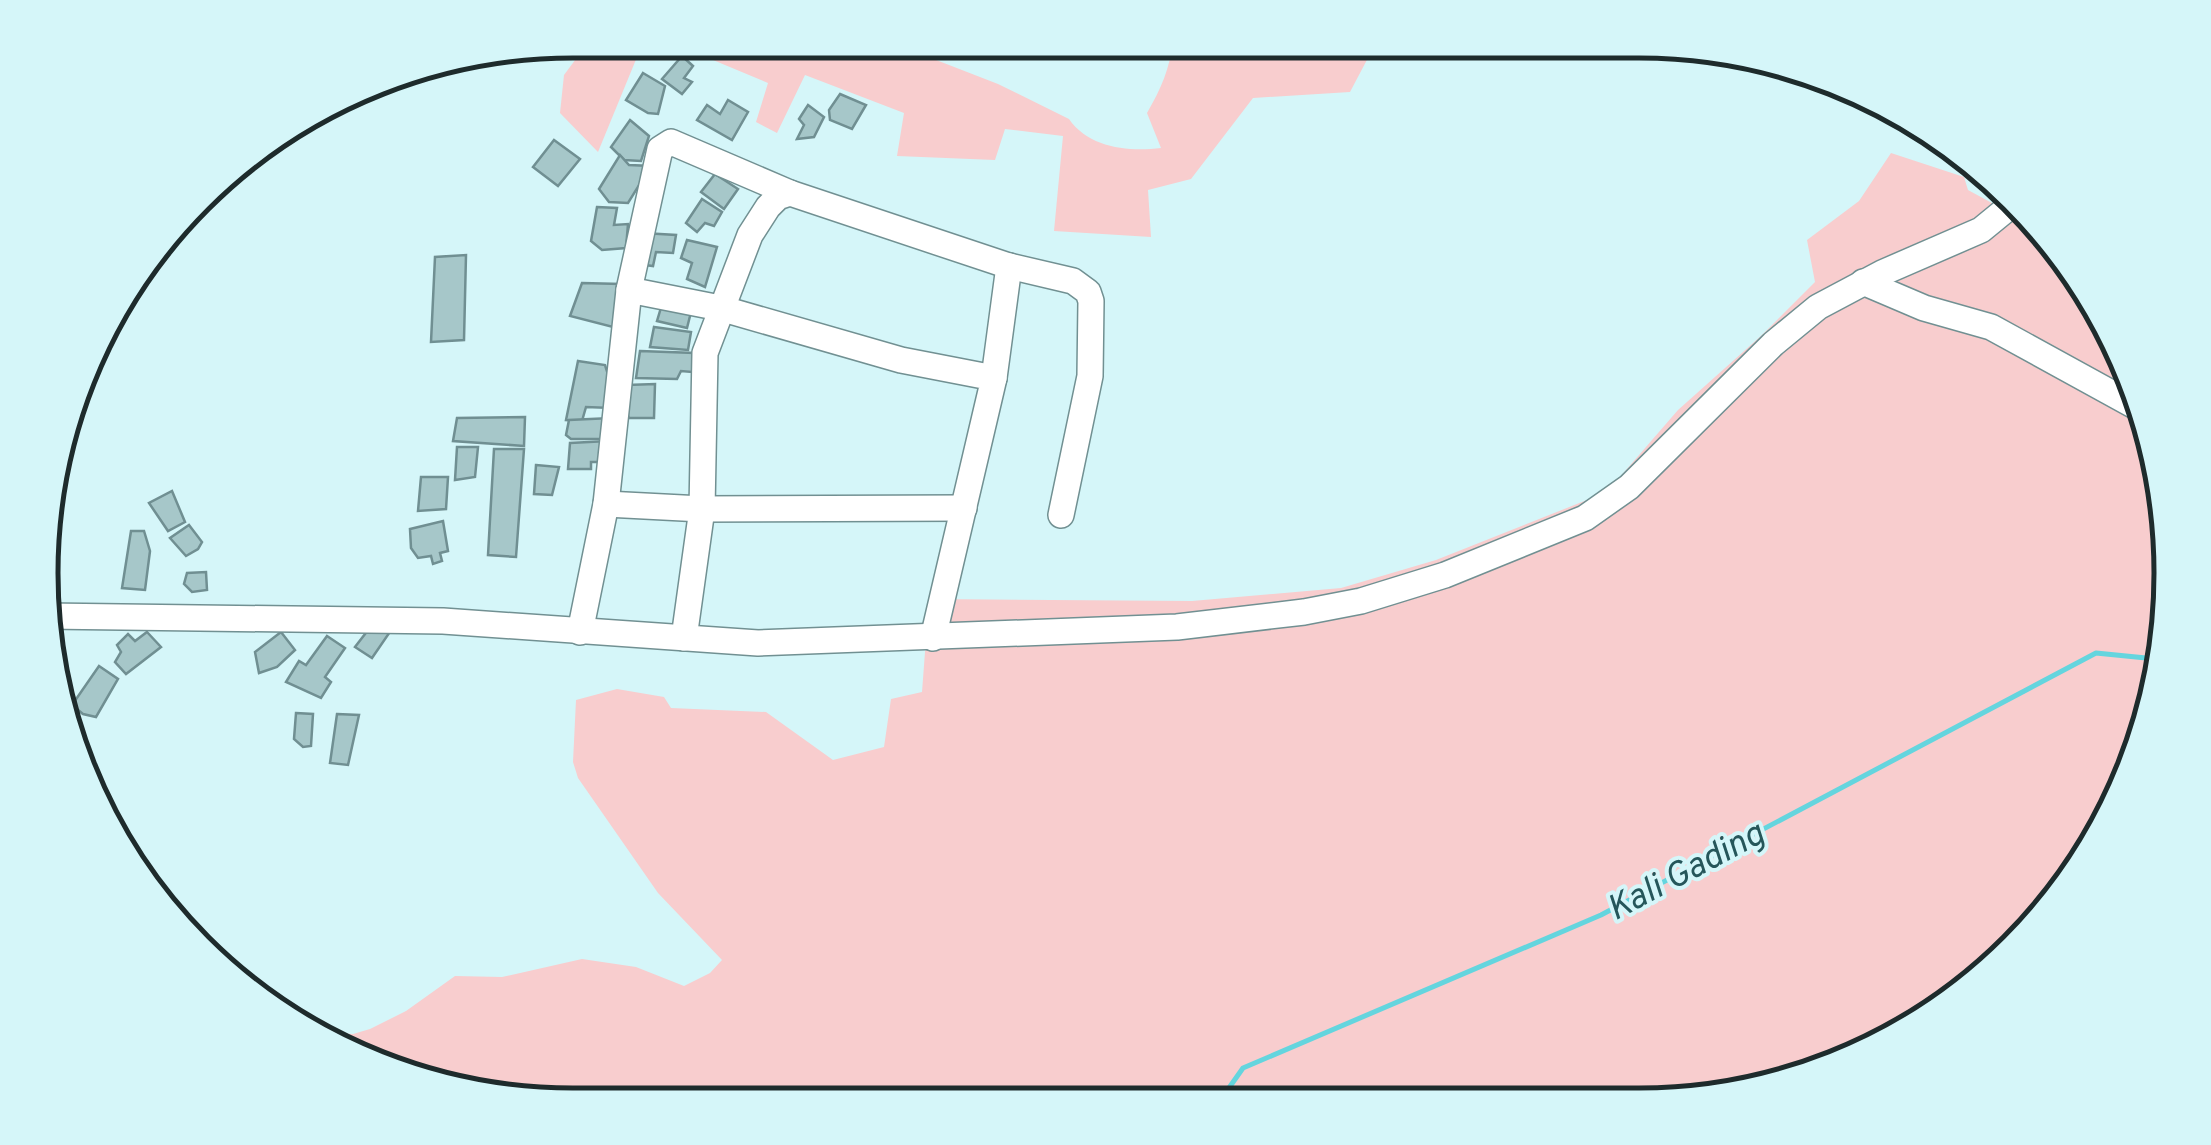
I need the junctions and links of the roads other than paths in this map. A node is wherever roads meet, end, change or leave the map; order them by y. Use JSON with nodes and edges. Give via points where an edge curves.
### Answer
{"nodes":[{"id":1,"x":790,"y":193,"type":"junction"},
{"id":2,"x":2006,"y":211,"type":"edge"},
{"id":3,"x":1010,"y":266,"type":"junction"},
{"id":4,"x":1862,"y":282,"type":"junction"},
{"id":5,"x":629,"y":290,"type":"junction"},
{"id":6,"x":720,"y":308,"type":"junction"},
{"id":7,"x":994,"y":378,"type":"junction"},
{"id":8,"x":2123,"y":400,"type":"edge"},
{"id":9,"x":606,"y":504,"type":"junction"},
{"id":10,"x":964,"y":508,"type":"junction"},
{"id":11,"x":702,"y":509,"type":"junction"},
{"id":12,"x":1060,"y":515,"type":"dead end"},
{"id":13,"x":60,"y":616,"type":"edge"},
{"id":14,"x":580,"y":632,"type":"junction"},
{"id":15,"x":684,"y":638,"type":"junction"},
{"id":16,"x":933,"y":638,"type":"junction"}],
"edges":[{"from":1,"to":3,"type":"street"},
{"from":1,"to":5,"type":"street","via":[[664,144]]},
{"from":1,"to":6,"type":"street","via":[[758,219]]},
{"from":2,"to":4,"type":"street","via":[[1971,236]]},
{"from":3,"to":7,"type":"street"},
{"from":3,"to":12,"type":"street","via":[[1073,281],[1091,301],[1090,376]]},
{"from":4,"to":8,"type":"street","via":[[1991,327]]},
{"from":4,"to":16,"type":"street","via":[[1798,322],[1603,507],[1497,556],[1400,590],[1304,612],[1177,627]]},
{"from":5,"to":6,"type":"street"},
{"from":5,"to":9,"type":"street"},
{"from":6,"to":7,"type":"street","via":[[901,360]]},
{"from":6,"to":11,"type":"street","via":[[704,368]]},
{"from":7,"to":10,"type":"street"},
{"from":9,"to":11,"type":"street"},
{"from":9,"to":14,"type":"street"},
{"from":10,"to":11,"type":"street"},
{"from":10,"to":16,"type":"street"},
{"from":11,"to":15,"type":"street"},
{"from":13,"to":14,"type":"street","via":[[443,620]]},
{"from":14,"to":15,"type":"street"},
{"from":15,"to":16,"type":"street"}]}
